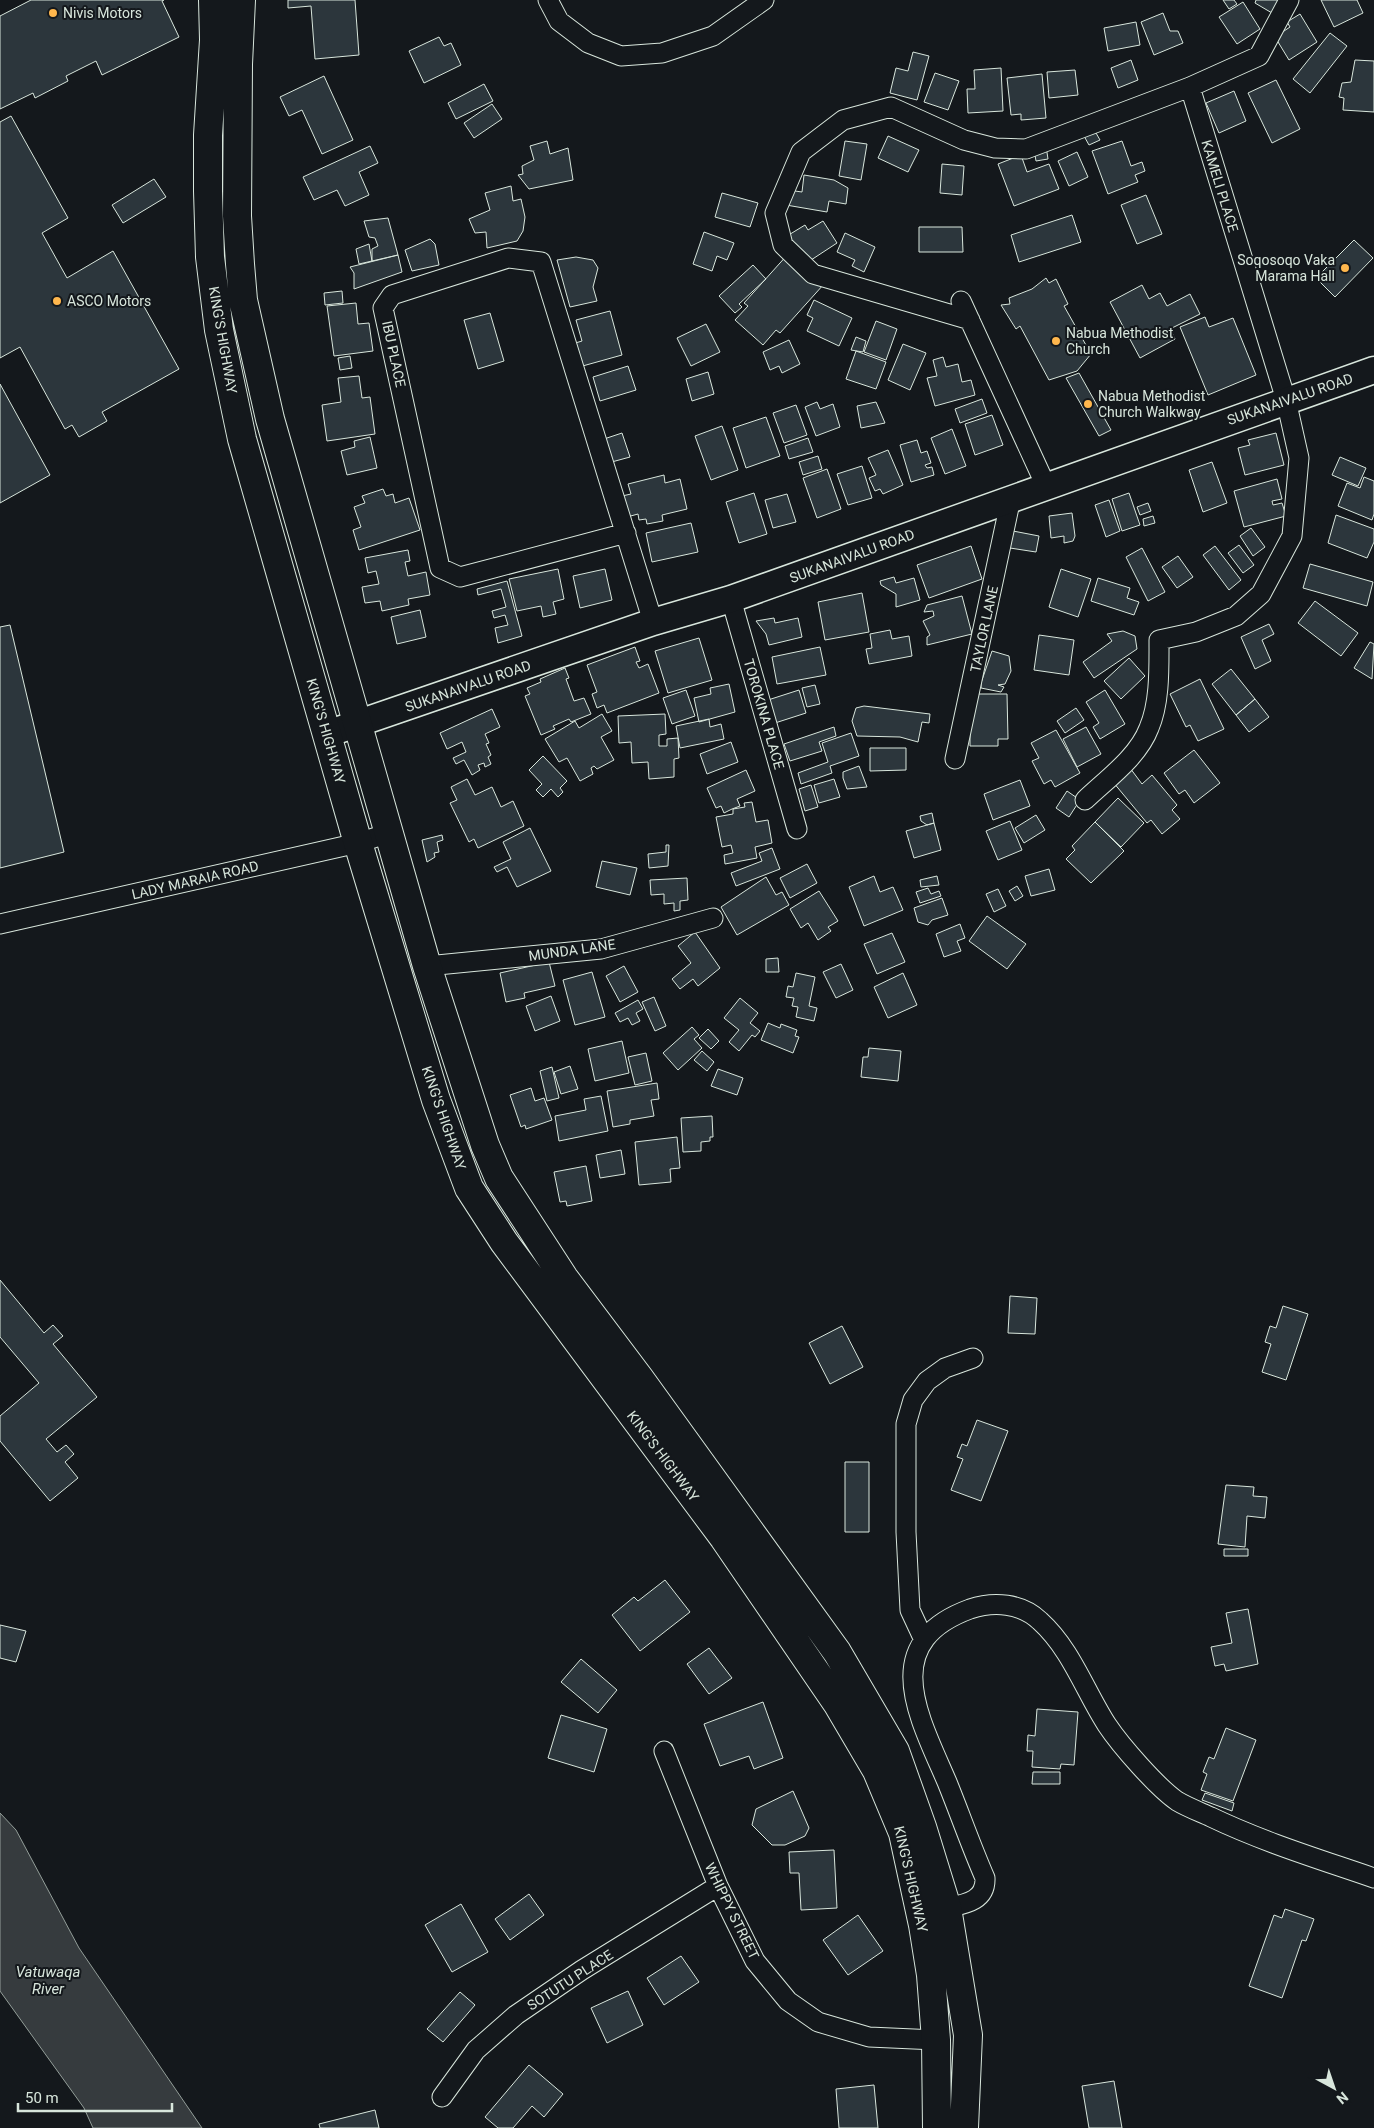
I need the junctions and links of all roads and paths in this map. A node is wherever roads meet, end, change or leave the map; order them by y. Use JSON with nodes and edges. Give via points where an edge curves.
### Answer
{"nodes":[{"id":1,"x":213,"y":0,"type":"edge"},
{"id":2,"x":241,"y":0,"type":"edge"},
{"id":3,"x":548,"y":0,"type":"edge"},
{"id":4,"x":764,"y":0,"type":"edge"},
{"id":5,"x":1289,"y":0,"type":"edge"},
{"id":6,"x":1190,"y":87,"type":"junction"},
{"id":7,"x":961,"y":301,"type":"dead end"},
{"id":8,"x":970,"y":320,"type":"junction"},
{"id":9,"x":1374,"y":370,"type":"edge"},
{"id":10,"x":1286,"y":400,"type":"junction"},
{"id":11,"x":1046,"y":486,"type":"junction"},
{"id":12,"x":1011,"y":498,"type":"junction"},
{"id":13,"x":626,"y":533,"type":"junction"},
{"id":14,"x":731,"y":599,"type":"junction"},
{"id":15,"x":653,"y":622,"type":"junction"},
{"id":16,"x":358,"y":724,"type":"junction"},
{"id":17,"x":327,"y":734,"type":"junction"},
{"id":18,"x":955,"y":759,"type":"dead end"},
{"id":19,"x":1085,"y":800,"type":"dead end"},
{"id":20,"x":797,"y":829,"type":"dead end"},
{"id":21,"x":389,"y":833,"type":"junction"},
{"id":22,"x":358,"y":843,"type":"junction"},
{"id":23,"x":713,"y":918,"type":"dead end"},
{"id":24,"x":0,"y":924,"type":"edge"},
{"id":25,"x":427,"y":966,"type":"junction"},
{"id":26,"x":973,"y":1358,"type":"dead end"},
{"id":27,"x":924,"y":1640,"type":"junction"},
{"id":28,"x":664,"y":1751,"type":"dead end"},
{"id":29,"x":1374,"y":1878,"type":"edge"},
{"id":30,"x":718,"y":1886,"type":"junction"},
{"id":31,"x":947,"y":1908,"type":"junction"},
{"id":32,"x":936,"y":2040,"type":"junction"},
{"id":33,"x":442,"y":2097,"type":"dead end"},
{"id":34,"x":937,"y":2128,"type":"edge"},
{"id":35,"x":964,"y":2128,"type":"edge"}],
"edges":[{"from":1,"to":17,"type":"highway","name":"KING'S HIGHWAY","via":[[208,191],[210,257],[219,330],[242,439]]},
{"from":2,"to":16,"type":"highway","name":"KING'S HIGHWAY","via":[[237,216],[243,300],[270,419]]},
{"from":3,"to":4,"type":"street","via":[[558,21],[588,43],[621,56],[662,53],[713,36]]},
{"from":5,"to":6,"type":"street","via":[[1259,56]]},
{"from":6,"to":8,"type":"street","via":[[1026,149],[994,148],[964,140],[891,107],[843,120],[801,152],[775,213],[782,245],[813,274]]},
{"from":6,"to":10,"type":"street","name":"KAMELI PLACE"},
{"from":7,"to":8,"type":"street"},
{"from":8,"to":11,"type":"street"},
{"from":9,"to":10,"type":"main road","name":"SUKANAIVALU ROAD"},
{"from":10,"to":11,"type":"main road","name":"SUKANAIVALU ROAD"},
{"from":10,"to":19,"type":"street","via":[[1299,458],[1292,536],[1261,594],[1236,616],[1196,632],[1159,640],[1159,671],[1154,715],[1149,729],[1135,751]]},
{"from":11,"to":12,"type":"main road","name":"SUKANAIVALU ROAD"},
{"from":12,"to":14,"type":"main road","name":"SUKANAIVALU ROAD"},
{"from":12,"to":18,"type":"street","name":"TAYLOR LANE"},
{"from":13,"to":13,"type":"street","name":"IBU PLACE","via":[[542,262],[508,258],[392,296],[384,308],[440,568],[460,577]]},
{"from":13,"to":15,"type":"street","name":"IBU PLACE"},
{"from":14,"to":15,"type":"main road","name":"SUKANAIVALU ROAD"},
{"from":14,"to":20,"type":"street","name":"TOROKINA PLACE"},
{"from":15,"to":16,"type":"main road","name":"SUKANAIVALU ROAD"},
{"from":16,"to":17,"type":"main road","name":"SUKANAIVALU ROAD"},
{"from":16,"to":21,"type":"highway","name":"KING'S HIGHWAY"},
{"from":17,"to":22,"type":"highway","name":"KING'S HIGHWAY"},
{"from":21,"to":22,"type":"street","name":"LADY MARAIA ROAD"},
{"from":21,"to":25,"type":"highway","name":"KING'S HIGHWAY"},
{"from":22,"to":24,"type":"street","name":"LADY MARAIA ROAD"},
{"from":22,"to":32,"type":"highway","name":"KING'S HIGHWAY","via":[[436,1100],[469,1188],[509,1250],[724,1538],[837,1703],[877,1771],[903,1833],[929,1967]]},
{"from":23,"to":25,"type":"street","name":"MUNDA LANE","via":[[601,949]]},
{"from":25,"to":31,"type":"highway","name":"KING'S HIGHWAY","via":[[485,1145],[499,1178],[564,1278],[757,1539],[869,1702],[895,1751]]},
{"from":26,"to":27,"type":"street","via":[[945,1368],[927,1381],[913,1400],[906,1424],[910,1610]]},
{"from":27,"to":29,"type":"street","via":[[952,1616],[975,1608],[1011,1605],[1028,1611],[1054,1636],[1108,1726],[1144,1769],[1177,1801],[1242,1832]]},
{"from":27,"to":31,"type":"street","via":[[916,1656],[912,1691],[922,1724],[985,1878],[984,1890],[976,1899]]},
{"from":28,"to":30,"type":"street","name":"WHIPPY STREET"},
{"from":30,"to":32,"type":"street","name":"WHIPPY STREET","via":[[755,1961],[788,2000],[818,2022],[869,2037]]},
{"from":30,"to":33,"type":"street","name":"SOTUTU PLACE","via":[[516,2015],[476,2050]]},
{"from":31,"to":35,"type":"highway","name":"KING'S HIGHWAY","via":[[968,2035]]},
{"from":32,"to":34,"type":"highway","name":"KING'S HIGHWAY"}]}
